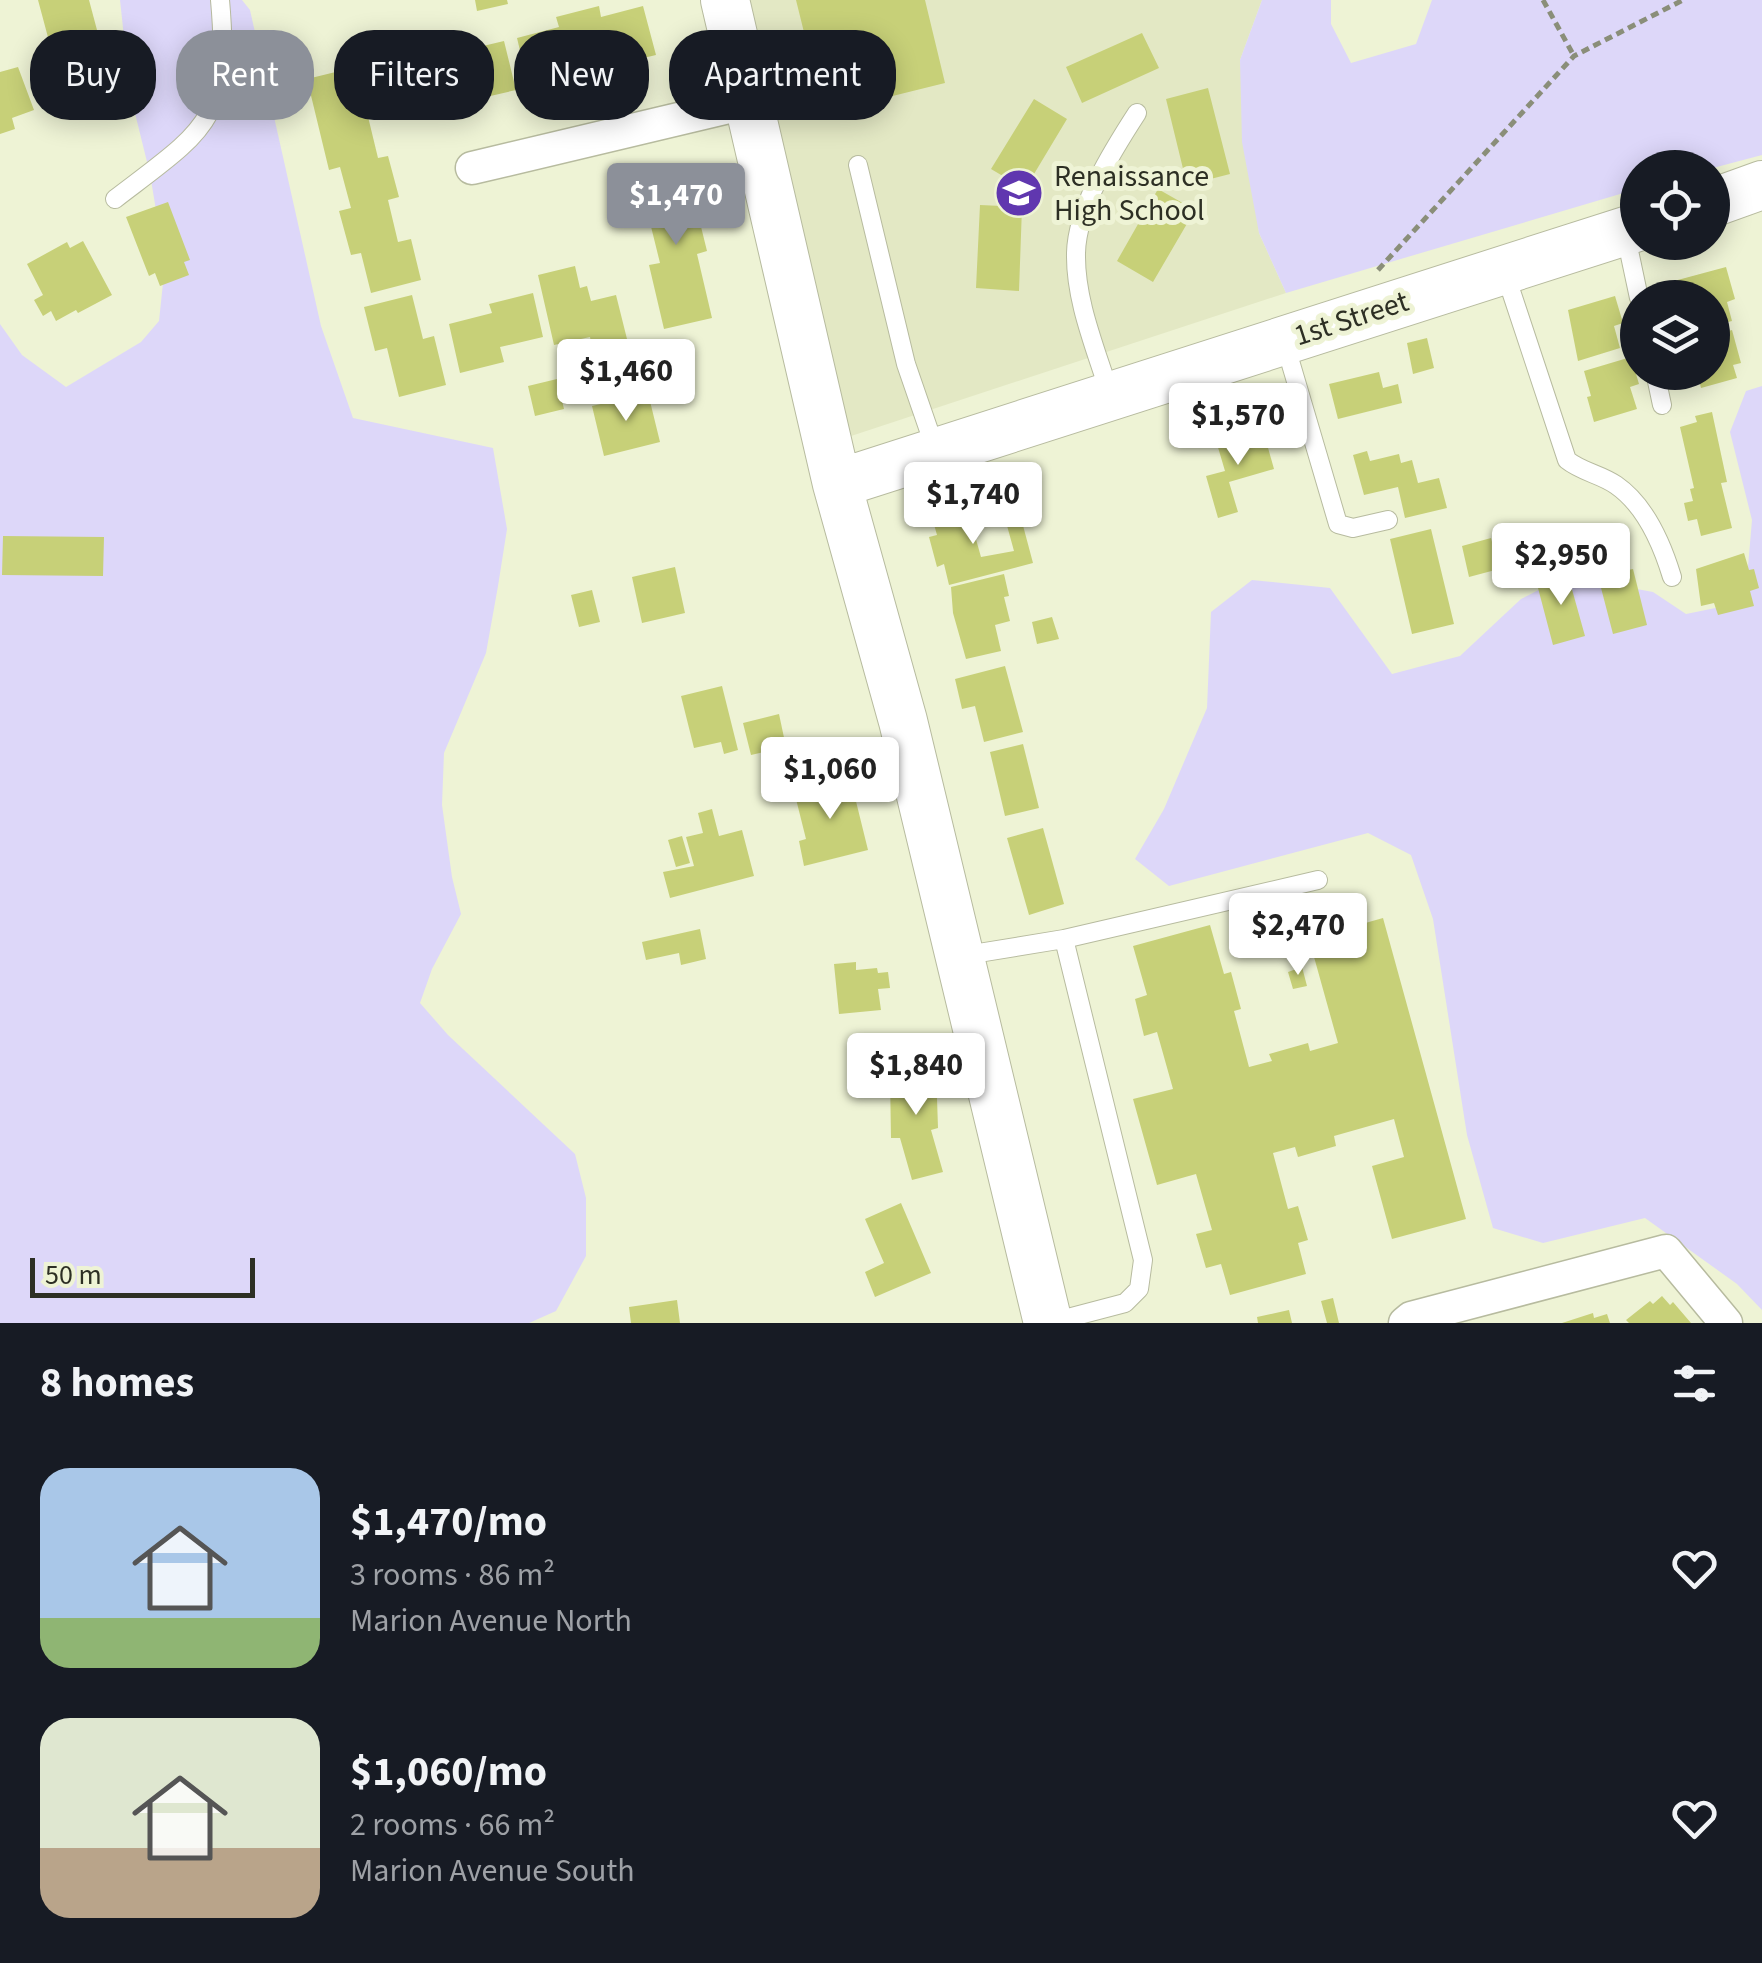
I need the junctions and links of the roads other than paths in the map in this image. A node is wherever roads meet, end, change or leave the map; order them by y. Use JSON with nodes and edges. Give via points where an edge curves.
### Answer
{"nodes":[{"id":1,"x":220,"y":0,"type":"edge"},
{"id":2,"x":725,"y":0,"type":"edge"},
{"id":3,"x":732,"y":30,"type":"edge"},
{"id":4,"x":1138,"y":113,"type":"dead end"},
{"id":5,"x":674,"y":120,"type":"edge"},
{"id":6,"x":754,"y":120,"type":"edge"},
{"id":7,"x":858,"y":166,"type":"dead end"},
{"id":8,"x":472,"y":168,"type":"dead end"},
{"id":9,"x":1762,"y":185,"type":"edge"},
{"id":10,"x":1730,"y":197,"type":"edge"},
{"id":11,"x":115,"y":199,"type":"dead end"},
{"id":12,"x":1620,"y":232,"type":"edge"},
{"id":13,"x":1504,"y":269,"type":"junction"},
{"id":14,"x":1283,"y":339,"type":"junction"},
{"id":15,"x":1659,"y":390,"type":"edge"},
{"id":16,"x":1110,"y":395,"type":"junction"},
{"id":17,"x":1662,"y":405,"type":"dead end"},
{"id":18,"x":936,"y":452,"type":"junction"},
{"id":19,"x":837,"y":484,"type":"junction"},
{"id":20,"x":1388,"y":520,"type":"dead end"},
{"id":21,"x":1672,"y":577,"type":"dead end"},
{"id":22,"x":1318,"y":880,"type":"dead end"},
{"id":23,"x":1064,"y":939,"type":"junction"},
{"id":24,"x":960,"y":956,"type":"junction"},
{"id":25,"x":1048,"y":1323,"type":"edge"},
{"id":26,"x":1406,"y":1323,"type":"edge"},
{"id":27,"x":1726,"y":1323,"type":"edge"}],
"edges":[{"from":1,"to":11,"type":"lane","via":[[224,51],[214,106],[181,148]]},
{"from":2,"to":3,"type":"main road"},
{"from":4,"to":16,"type":"lane","via":[[1097,182],[1076,249],[1086,321]]},
{"from":5,"to":8,"type":"street"},
{"from":6,"to":19,"type":"main road"},
{"from":7,"to":18,"type":"lane","via":[[906,364]]},
{"from":9,"to":10,"type":"main road"},
{"from":12,"to":13,"type":"main road","name":"1st Street"},
{"from":13,"to":14,"type":"main road","name":"1st Street"},
{"from":13,"to":21,"type":"lane","via":[[1567,460],[1628,496],[1654,532]]},
{"from":14,"to":16,"type":"main road","name":"1st Street"},
{"from":14,"to":20,"type":"lane","via":[[1338,524],[1353,528]]},
{"from":15,"to":17,"type":"lane"},
{"from":16,"to":18,"type":"main road","name":"1st Street"},
{"from":18,"to":19,"type":"main road","name":"1st Street"},
{"from":19,"to":24,"type":"main road"},
{"from":22,"to":23,"type":"lane"},
{"from":23,"to":24,"type":"lane"},
{"from":23,"to":25,"type":"lane","via":[[1143,1260],[1139,1289],[1125,1303]]},
{"from":24,"to":25,"type":"main road"},
{"from":26,"to":27,"type":"street","via":[[1666,1251]]}]}
